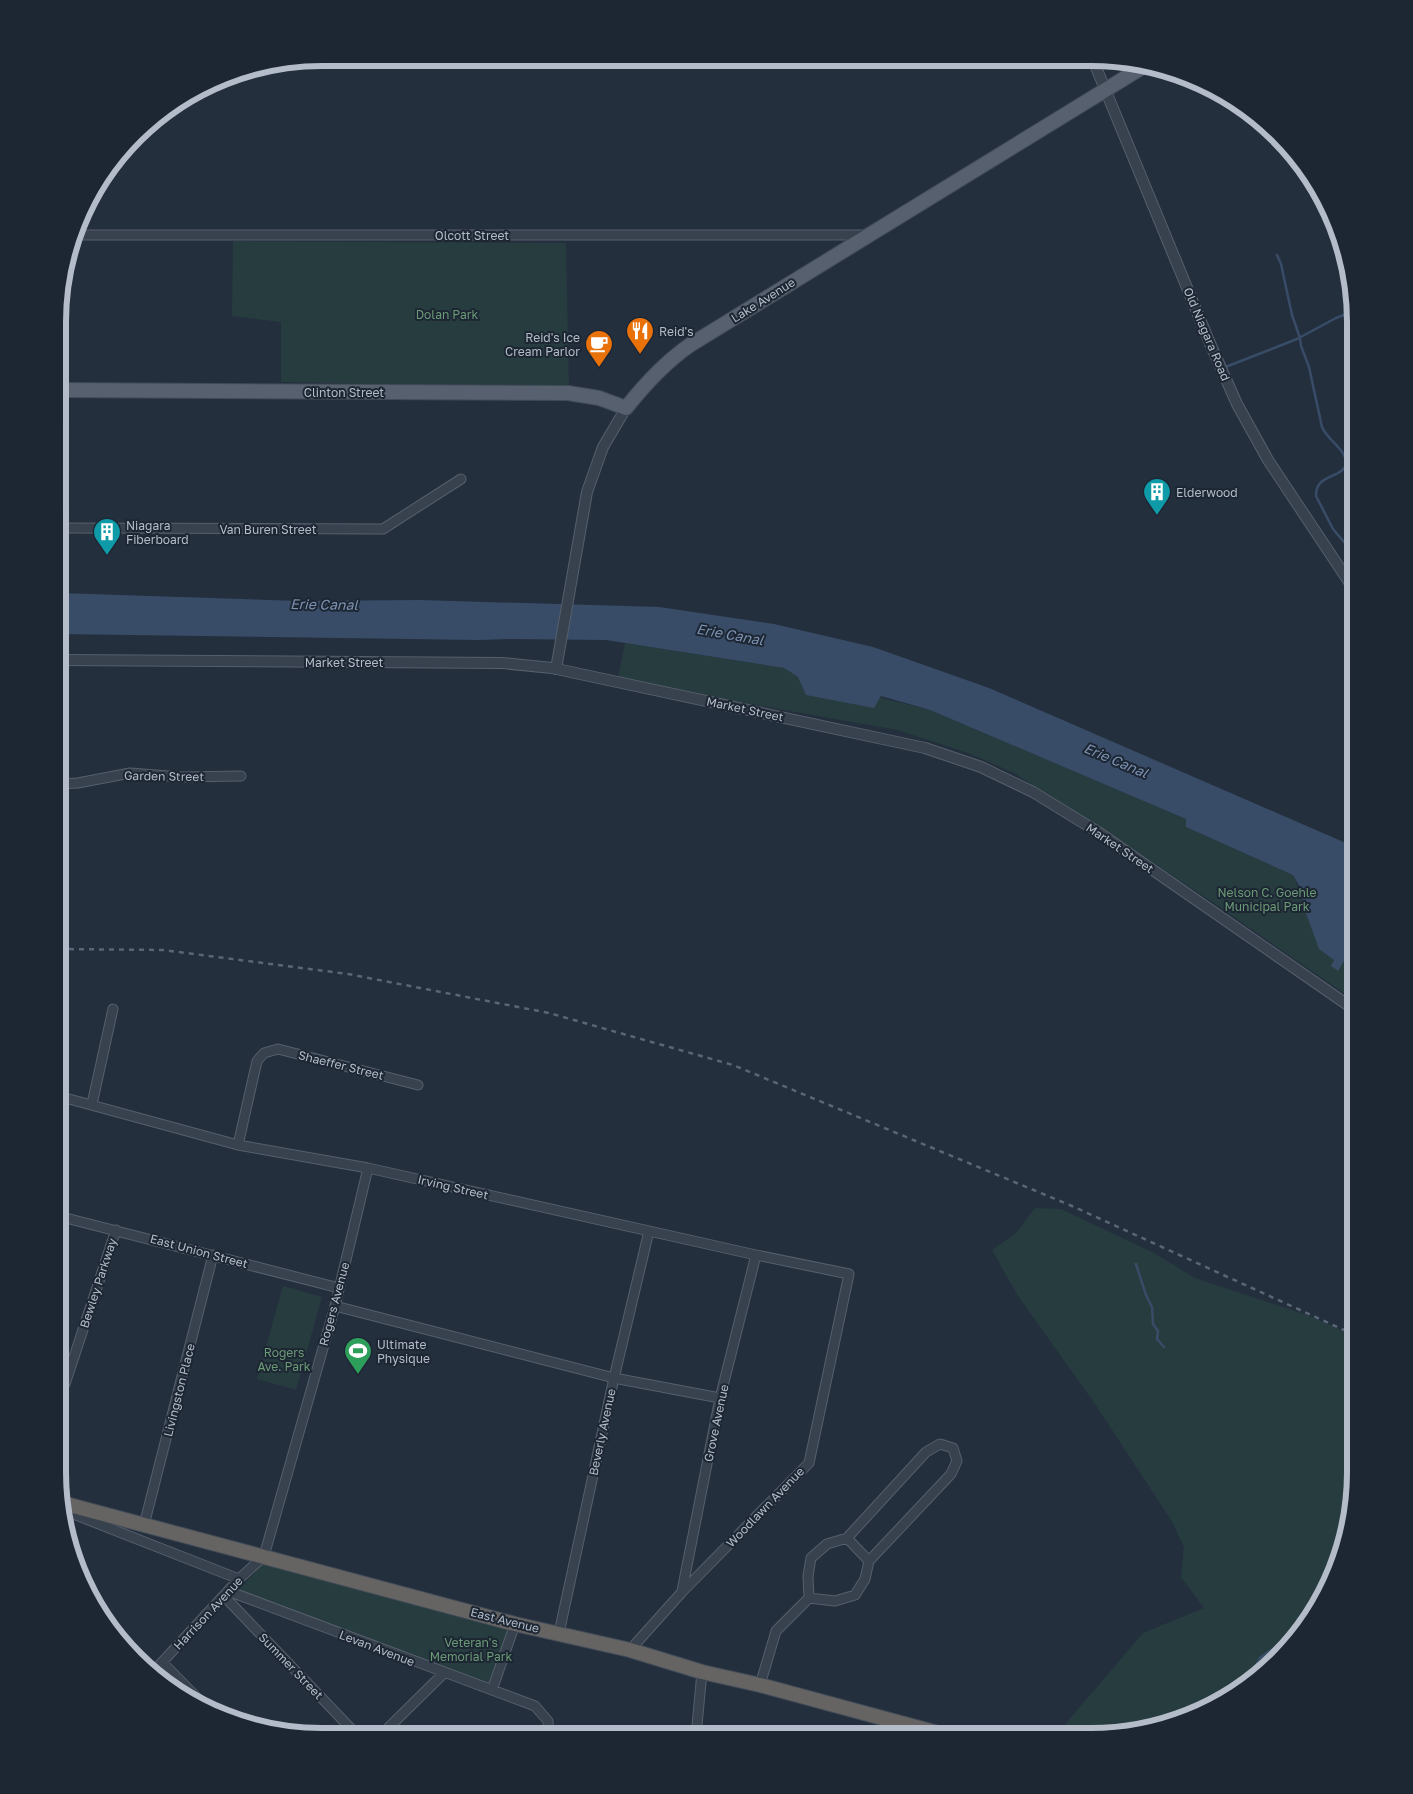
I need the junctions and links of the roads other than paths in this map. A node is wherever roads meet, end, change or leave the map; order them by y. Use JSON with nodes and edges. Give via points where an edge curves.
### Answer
{"nodes":[{"id":1,"x":1096,"y":66,"type":"edge"},
{"id":2,"x":1138,"y":70,"type":"edge"},
{"id":3,"x":1106,"y":91,"type":"junction"},
{"id":4,"x":82,"y":234,"type":"edge"},
{"id":5,"x":867,"y":235,"type":"junction"},
{"id":6,"x":66,"y":390,"type":"edge"},
{"id":7,"x":626,"y":408,"type":"junction"},
{"id":8,"x":462,"y":479,"type":"dead end"},
{"id":9,"x":66,"y":528,"type":"edge"},
{"id":10,"x":1347,"y":579,"type":"edge"},
{"id":11,"x":66,"y":660,"type":"edge"},
{"id":12,"x":556,"y":669,"type":"junction"},
{"id":13,"x":241,"y":776,"type":"dead end"},
{"id":14,"x":66,"y":784,"type":"edge"},
{"id":15,"x":1347,"y":1004,"type":"edge"},
{"id":16,"x":113,"y":1009,"type":"dead end"},
{"id":17,"x":418,"y":1085,"type":"dead end"},
{"id":18,"x":66,"y":1098,"type":"edge"},
{"id":19,"x":92,"y":1104,"type":"junction"},
{"id":20,"x":238,"y":1145,"type":"junction"},
{"id":21,"x":368,"y":1168,"type":"junction"},
{"id":22,"x":66,"y":1218,"type":"edge"},
{"id":23,"x":116,"y":1230,"type":"junction"},
{"id":24,"x":649,"y":1231,"type":"junction"},
{"id":25,"x":213,"y":1255,"type":"junction"},
{"id":26,"x":756,"y":1255,"type":"junction"},
{"id":27,"x":849,"y":1274,"type":"joint"},
{"id":28,"x":339,"y":1288,"type":"junction"},
{"id":29,"x":335,"y":1306,"type":"junction"},
{"id":30,"x":614,"y":1378,"type":"junction"},
{"id":31,"x":66,"y":1381,"type":"edge"},
{"id":32,"x":720,"y":1398,"type":"junction"},
{"id":33,"x":68,"y":1505,"type":"edge"},
{"id":34,"x":69,"y":1513,"type":"edge"},
{"id":35,"x":144,"y":1524,"type":"junction"},
{"id":36,"x":847,"y":1538,"type":"junction"},
{"id":37,"x":264,"y":1556,"type":"junction"},
{"id":38,"x":869,"y":1561,"type":"junction"},
{"id":39,"x":240,"y":1579,"type":"junction"},
{"id":40,"x":682,"y":1592,"type":"junction"},
{"id":41,"x":226,"y":1594,"type":"junction"},
{"id":42,"x":809,"y":1598,"type":"junction"},
{"id":43,"x":515,"y":1624,"type":"junction"},
{"id":44,"x":559,"y":1633,"type":"junction"},
{"id":45,"x":630,"y":1650,"type":"junction"},
{"id":46,"x":162,"y":1662,"type":"junction"},
{"id":47,"x":157,"y":1667,"type":"edge"},
{"id":48,"x":702,"y":1672,"type":"junction"},
{"id":49,"x":444,"y":1673,"type":"junction"},
{"id":50,"x":760,"y":1686,"type":"junction"},
{"id":51,"x":492,"y":1690,"type":"junction"},
{"id":52,"x":190,"y":1691,"type":"edge"},
{"id":53,"x":351,"y":1728,"type":"edge"},
{"id":54,"x":388,"y":1728,"type":"edge"},
{"id":55,"x":548,"y":1728,"type":"edge"},
{"id":56,"x":697,"y":1728,"type":"edge"},
{"id":57,"x":919,"y":1728,"type":"edge"}],
"edges":[{"from":1,"to":3,"type":"street","name":"Old Niagara Road"},
{"from":2,"to":3,"type":"main road","name":"Lake Avenue"},
{"from":3,"to":5,"type":"main road","name":"Lake Avenue"},
{"from":3,"to":10,"type":"street","name":"Old Niagara Road","via":[[1237,404],[1271,464]]},
{"from":4,"to":5,"type":"street","name":"Olcott Street"},
{"from":5,"to":7,"type":"main road","name":"Lake Avenue","via":[[676,355],[649,379]]},
{"from":6,"to":7,"type":"main road","name":"Clinton Street","via":[[568,393],[599,398]]},
{"from":7,"to":12,"type":"street","name":"Lake Avenue","via":[[612,430],[586,492]]},
{"from":8,"to":9,"type":"street","name":"Van Buren Street","via":[[383,529]]},
{"from":11,"to":12,"type":"street","name":"Market Street","via":[[502,663]]},
{"from":12,"to":15,"type":"street","name":"Market Street","via":[[925,748],[981,767],[1032,792],[1098,832]]},
{"from":13,"to":14,"type":"street","name":"Garden Street","via":[[181,777],[130,773]]},
{"from":16,"to":19,"type":"street"},
{"from":17,"to":20,"type":"street","name":"Shaeffer Street","via":[[278,1049],[264,1053],[257,1061]]},
{"from":18,"to":19,"type":"street","name":"Irving Street"},
{"from":19,"to":20,"type":"street","name":"Irving Street"},
{"from":20,"to":21,"type":"street","name":"Irving Street"},
{"from":21,"to":24,"type":"street","name":"Irving Street"},
{"from":21,"to":28,"type":"street","name":"Rogers Avenue"},
{"from":22,"to":23,"type":"street","name":"East Union Street"},
{"from":23,"to":25,"type":"street","name":"East Union Street"},
{"from":23,"to":31,"type":"street","name":"Bewley Parkway"},
{"from":24,"to":26,"type":"street","name":"Irving Street"},
{"from":24,"to":30,"type":"street","name":"Beverly Avenue"},
{"from":25,"to":28,"type":"street","name":"East Union Street"},
{"from":25,"to":35,"type":"street","name":"Livingston Place"},
{"from":26,"to":27,"type":"street","name":"Irving Street"},
{"from":26,"to":32,"type":"street","name":"Grove Avenue"},
{"from":27,"to":40,"type":"street","name":"Woodlawn Avenue","via":[[809,1463]]},
{"from":28,"to":29,"type":"street","name":"Rogers Avenue"},
{"from":29,"to":30,"type":"street"},
{"from":29,"to":37,"type":"street","name":"Rogers Avenue"},
{"from":30,"to":32,"type":"street"},
{"from":30,"to":44,"type":"street","name":"Beverly Avenue"},
{"from":32,"to":40,"type":"street","name":"Grove Avenue"},
{"from":33,"to":35,"type":"highway","name":"East Avenue"},
{"from":34,"to":39,"type":"street"},
{"from":35,"to":37,"type":"highway","name":"East Avenue"},
{"from":36,"to":38,"type":"street"},
{"from":36,"to":38,"type":"street","via":[[926,1452],[940,1444],[953,1448],[957,1461],[952,1474]]},
{"from":36,"to":42,"type":"street","via":[[827,1544],[811,1558]]},
{"from":37,"to":39,"type":"street","name":"Harrison Avenue"},
{"from":37,"to":43,"type":"highway","name":"East Avenue"},
{"from":38,"to":42,"type":"street","via":[[865,1578],[855,1595],[835,1601]]},
{"from":39,"to":41,"type":"street","name":"Harrison Avenue"},
{"from":40,"to":45,"type":"street","name":"Woodlawn Avenue"},
{"from":41,"to":46,"type":"street","name":"Harrison Avenue"},
{"from":41,"to":49,"type":"street","name":"Levan Avenue"},
{"from":41,"to":53,"type":"street","name":"Summer Street"},
{"from":42,"to":50,"type":"street","via":[[776,1632]]},
{"from":43,"to":44,"type":"highway","name":"East Avenue"},
{"from":43,"to":51,"type":"street"},
{"from":44,"to":45,"type":"highway","name":"East Avenue"},
{"from":45,"to":48,"type":"highway","name":"East Avenue"},
{"from":46,"to":47,"type":"street","name":"Harrison Avenue"},
{"from":46,"to":52,"type":"street"},
{"from":48,"to":50,"type":"highway","name":"East Avenue"},
{"from":48,"to":56,"type":"street"},
{"from":49,"to":51,"type":"street","name":"Levan Avenue"},
{"from":49,"to":54,"type":"street"},
{"from":50,"to":57,"type":"highway","name":"East Avenue"},
{"from":51,"to":55,"type":"street","name":"Levan Avenue","via":[[535,1706],[548,1722]]}]}
